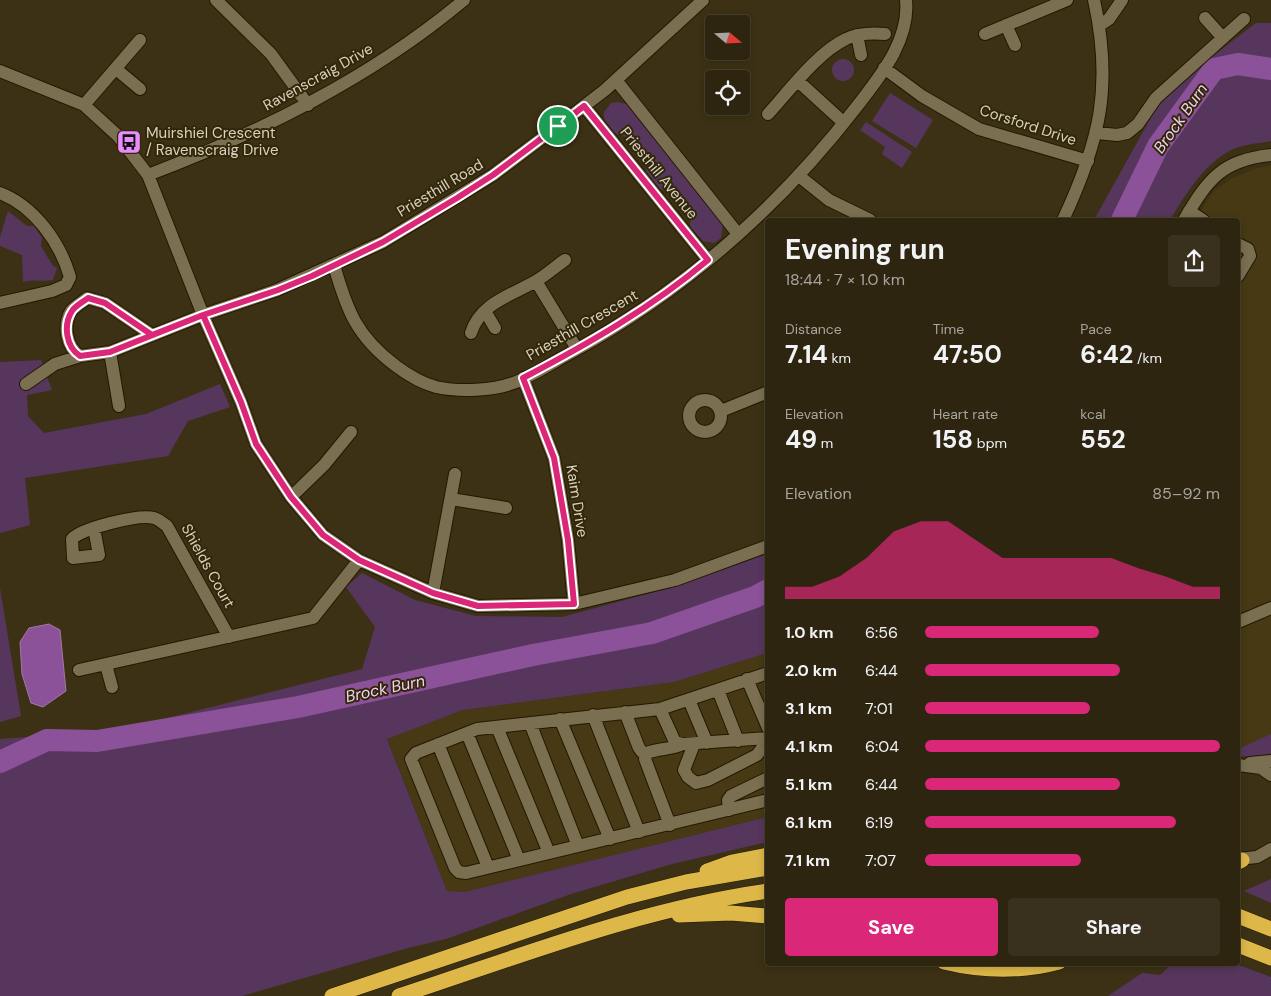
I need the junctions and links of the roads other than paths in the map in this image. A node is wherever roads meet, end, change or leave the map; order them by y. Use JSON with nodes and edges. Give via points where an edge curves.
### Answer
{"nodes":[{"id":1,"x":216,"y":0,"type":"edge"},
{"id":2,"x":464,"y":0,"type":"edge"},
{"id":3,"x":703,"y":0,"type":"edge"},
{"id":4,"x":906,"y":0,"type":"edge"},
{"id":5,"x":1067,"y":0,"type":"edge"},
{"id":6,"x":1094,"y":0,"type":"edge"},
{"id":7,"x":1122,"y":0,"type":"edge"},
{"id":8,"x":1205,"y":18,"type":"dead end"},
{"id":9,"x":1244,"y":19,"type":"dead end"},
{"id":10,"x":1006,"y":25,"type":"junction"},
{"id":11,"x":1100,"y":25,"type":"junction"},
{"id":12,"x":885,"y":34,"type":"dead end"},
{"id":13,"x":985,"y":34,"type":"dead end"},
{"id":14,"x":857,"y":35,"type":"junction"},
{"id":15,"x":1223,"y":38,"type":"junction"},
{"id":16,"x":140,"y":40,"type":"dead end"},
{"id":17,"x":1015,"y":45,"type":"dead end"},
{"id":18,"x":861,"y":55,"type":"dead end"},
{"id":19,"x":884,"y":68,"type":"junction"},
{"id":20,"x":116,"y":69,"type":"junction"},
{"id":21,"x":0,"y":71,"type":"edge"},
{"id":22,"x":616,"y":80,"type":"junction"},
{"id":23,"x":798,"y":81,"type":"junction"},
{"id":24,"x":140,"y":89,"type":"dead end"},
{"id":25,"x":84,"y":105,"type":"junction"},
{"id":26,"x":308,"y":105,"type":"junction"},
{"id":27,"x":584,"y":106,"type":"junction"},
{"id":28,"x":768,"y":114,"type":"dead end"},
{"id":29,"x":844,"y":123,"type":"junction"},
{"id":30,"x":1097,"y":133,"type":"junction"},
{"id":31,"x":1271,"y":155,"type":"edge"},
{"id":32,"x":1088,"y":161,"type":"junction"},
{"id":33,"x":148,"y":175,"type":"junction"},
{"id":34,"x":799,"y":176,"type":"junction"},
{"id":35,"x":0,"y":193,"type":"edge"},
{"id":36,"x":1187,"y":215,"type":"edge"},
{"id":37,"x":866,"y":218,"type":"edge"},
{"id":38,"x":1064,"y":218,"type":"edge"},
{"id":39,"x":738,"y":234,"type":"junction"},
{"id":40,"x":1240,"y":238,"type":"edge"},
{"id":41,"x":1240,"y":245,"type":"edge"},
{"id":42,"x":1250,"y":256,"type":"junction"},
{"id":43,"x":565,"y":260,"type":"dead end"},
{"id":44,"x":708,"y":260,"type":"junction"},
{"id":45,"x":334,"y":265,"type":"junction"},
{"id":46,"x":1240,"y":273,"type":"edge"},
{"id":47,"x":536,"y":281,"type":"junction"},
{"id":48,"x":0,"y":303,"type":"edge"},
{"id":49,"x":485,"y":311,"type":"junction"},
{"id":50,"x":203,"y":315,"type":"junction"},
{"id":51,"x":495,"y":328,"type":"dead end"},
{"id":52,"x":472,"y":333,"type":"dead end"},
{"id":53,"x":152,"y":335,"type":"junction"},
{"id":54,"x":577,"y":349,"type":"junction"},
{"id":55,"x":110,"y":352,"type":"junction"},
{"id":56,"x":80,"y":356,"type":"junction"},
{"id":57,"x":523,"y":378,"type":"junction"},
{"id":58,"x":26,"y":384,"type":"dead end"},
{"id":59,"x":765,"y":393,"type":"edge"},
{"id":60,"x":119,"y":406,"type":"dead end"},
{"id":61,"x":721,"y":411,"type":"dead end"},
{"id":62,"x":351,"y":432,"type":"dead end"},
{"id":63,"x":456,"y":474,"type":"dead end"},
{"id":64,"x":291,"y":497,"type":"junction"},
{"id":65,"x":451,"y":499,"type":"junction"},
{"id":66,"x":506,"y":508,"type":"dead end"},
{"id":67,"x":94,"y":528,"type":"dead end"},
{"id":68,"x":765,"y":547,"type":"edge"},
{"id":69,"x":359,"y":560,"type":"junction"},
{"id":70,"x":433,"y":593,"type":"junction"},
{"id":71,"x":574,"y":604,"type":"junction"},
{"id":72,"x":1271,"y":608,"type":"edge"},
{"id":73,"x":1240,"y":621,"type":"edge"},
{"id":74,"x":229,"y":637,"type":"junction"},
{"id":75,"x":106,"y":665,"type":"junction"},
{"id":76,"x":79,"y":670,"type":"dead end"},
{"id":77,"x":765,"y":675,"type":"edge"},
{"id":78,"x":747,"y":679,"type":"junction"},
{"id":79,"x":112,"y":687,"type":"dead end"},
{"id":80,"x":718,"y":690,"type":"junction"},
{"id":81,"x":689,"y":700,"type":"junction"},
{"id":82,"x":660,"y":709,"type":"junction"},
{"id":83,"x":764,"y":711,"type":"edge"},
{"id":84,"x":625,"y":712,"type":"junction"},
{"id":85,"x":593,"y":715,"type":"junction"},
{"id":86,"x":560,"y":719,"type":"junction"},
{"id":87,"x":530,"y":723,"type":"junction"},
{"id":88,"x":497,"y":727,"type":"junction"},
{"id":89,"x":467,"y":733,"type":"junction"},
{"id":90,"x":765,"y":739,"type":"edge"},
{"id":91,"x":738,"y":741,"type":"junction"},
{"id":92,"x":438,"y":744,"type":"junction"},
{"id":93,"x":695,"y":744,"type":"junction"},
{"id":94,"x":765,"y":746,"type":"edge"},
{"id":95,"x":647,"y":753,"type":"junction"},
{"id":96,"x":1271,"y":761,"type":"edge"},
{"id":97,"x":1241,"y":764,"type":"edge"},
{"id":98,"x":1271,"y":775,"type":"edge"},
{"id":99,"x":765,"y":779,"type":"edge"},
{"id":100,"x":765,"y":801,"type":"edge"},
{"id":101,"x":729,"y":810,"type":"junction"},
{"id":102,"x":670,"y":825,"type":"junction"},
{"id":103,"x":639,"y":832,"type":"junction"},
{"id":104,"x":610,"y":839,"type":"junction"},
{"id":105,"x":578,"y":846,"type":"junction"},
{"id":106,"x":1271,"y":849,"type":"edge"},
{"id":107,"x":549,"y":853,"type":"junction"},
{"id":108,"x":765,"y":856,"type":"edge"},
{"id":109,"x":518,"y":860,"type":"junction"},
{"id":110,"x":1240,"y":860,"type":"edge"},
{"id":111,"x":488,"y":867,"type":"junction"},
{"id":112,"x":765,"y":869,"type":"edge"},
{"id":113,"x":765,"y":891,"type":"edge"},
{"id":114,"x":627,"y":897,"type":"junction"},
{"id":115,"x":644,"y":916,"type":"junction"},
{"id":116,"x":765,"y":916,"type":"edge"},
{"id":117,"x":1240,"y":917,"type":"edge"},
{"id":118,"x":1271,"y":929,"type":"edge"},
{"id":119,"x":1240,"y":946,"type":"edge"},
{"id":120,"x":1271,"y":958,"type":"edge"},
{"id":121,"x":972,"y":966,"type":"edge"},
{"id":122,"x":1040,"y":966,"type":"edge"},
{"id":123,"x":332,"y":996,"type":"edge"},
{"id":124,"x":400,"y":996,"type":"edge"}],
"edges":[{"from":1,"to":26,"type":"street","via":[[271,54]]},
{"from":2,"to":26,"type":"street","name":"Ravenscraig Drive","via":[[406,46]]},
{"from":3,"to":22,"type":"street","name":"Priesthill Road"},
{"from":4,"to":19,"type":"street","name":"Priesthill Crescent","via":[[903,30],[893,56]]},
{"from":5,"to":10,"type":"street"},
{"from":6,"to":11,"type":"street"},
{"from":7,"to":11,"type":"street","via":[[1109,19]]},
{"from":8,"to":15,"type":"street"},
{"from":9,"to":15,"type":"street"},
{"from":10,"to":13,"type":"street"},
{"from":10,"to":17,"type":"street"},
{"from":11,"to":30,"type":"street","via":[[1103,70]]},
{"from":12,"to":14,"type":"street"},
{"from":14,"to":18,"type":"street"},
{"from":14,"to":23,"type":"street","via":[[836,45]]},
{"from":15,"to":30,"type":"street","via":[[1156,98],[1138,124],[1117,135]]},
{"from":16,"to":20,"type":"street"},
{"from":19,"to":29,"type":"street","name":"Priesthill Crescent"},
{"from":19,"to":32,"type":"street","name":"Corsford Drive","via":[[922,96],[979,129]]},
{"from":20,"to":24,"type":"street"},
{"from":20,"to":25,"type":"street"},
{"from":21,"to":25,"type":"street"},
{"from":22,"to":27,"type":"street","name":"Priesthill Road"},
{"from":22,"to":39,"type":"street","name":"Priesthill Avenue"},
{"from":23,"to":28,"type":"street"},
{"from":23,"to":29,"type":"street"},
{"from":25,"to":33,"type":"street","via":[[118,136]]},
{"from":26,"to":33,"type":"street","name":"Ravenscraig Drive","via":[[210,152]]},
{"from":27,"to":44,"type":"street","name":"Priesthill Avenue"},
{"from":27,"to":45,"type":"street","name":"Priesthill Road","via":[[457,198],[383,242]]},
{"from":29,"to":34,"type":"street","name":"Priesthill Crescent"},
{"from":30,"to":32,"type":"street"},
{"from":31,"to":36,"type":"street","via":[[1235,162],[1214,176]]},
{"from":32,"to":38,"type":"street"},
{"from":33,"to":50,"type":"street"},
{"from":34,"to":37,"type":"street","via":[[829,200]]},
{"from":34,"to":39,"type":"street","name":"Priesthill Crescent"},
{"from":35,"to":48,"type":"street","via":[[17,201],[41,224],[56,244],[70,276],[66,285],[52,291]]},
{"from":39,"to":44,"type":"street","name":"Priesthill Crescent"},
{"from":40,"to":42,"type":"street","via":[[1251,242],[1254,250]]},
{"from":41,"to":42,"type":"street","via":[[1248,249]]},
{"from":42,"to":46,"type":"street"},
{"from":43,"to":47,"type":"street"},
{"from":44,"to":54,"type":"street","name":"Priesthill Crescent","via":[[632,316]]},
{"from":45,"to":50,"type":"street","name":"Priesthill Road","via":[[278,290]]},
{"from":45,"to":57,"type":"street","name":"Priesthill Crescent","via":[[342,292],[369,345],[410,376],[434,386],[458,390],[486,388]]},
{"from":47,"to":49,"type":"street"},
{"from":47,"to":54,"type":"street"},
{"from":49,"to":51,"type":"street"},
{"from":49,"to":52,"type":"street"},
{"from":50,"to":53,"type":"street","name":"Priesthill Road"},
{"from":50,"to":64,"type":"street","via":[[256,444]]},
{"from":53,"to":55,"type":"street","name":"Priesthill Road"},
{"from":53,"to":56,"type":"street","via":[[105,303],[88,298],[72,310],[67,323],[67,336]]},
{"from":54,"to":57,"type":"street","name":"Priesthill Crescent"},
{"from":55,"to":56,"type":"street","name":"Priesthill Road"},
{"from":55,"to":60,"type":"street"},
{"from":56,"to":58,"type":"street","name":"Priesthill Road","via":[[55,364]]},
{"from":57,"to":71,"type":"street","name":"Kaim Drive","via":[[554,458],[568,540]]},
{"from":59,"to":61,"type":"street"},
{"from":62,"to":64,"type":"street","via":[[324,465]]},
{"from":63,"to":65,"type":"street"},
{"from":64,"to":69,"type":"street","via":[[323,535]]},
{"from":65,"to":66,"type":"street"},
{"from":65,"to":70,"type":"street"},
{"from":67,"to":74,"type":"street","name":"Shields Court","via":[[138,517],[154,518],[167,526]]},
{"from":68,"to":71,"type":"street","via":[[675,580]]},
{"from":69,"to":70,"type":"street"},
{"from":69,"to":74,"type":"street","via":[[313,618]]},
{"from":70,"to":71,"type":"street","via":[[478,606]]},
{"from":72,"to":73,"type":"street"},
{"from":74,"to":75,"type":"street"},
{"from":75,"to":76,"type":"street"},
{"from":75,"to":79,"type":"street"},
{"from":77,"to":78,"type":"street"},
{"from":78,"to":80,"type":"street"},
{"from":78,"to":83,"type":"street"},
{"from":80,"to":81,"type":"street"},
{"from":80,"to":91,"type":"street"},
{"from":81,"to":82,"type":"street"},
{"from":81,"to":93,"type":"street"},
{"from":82,"to":84,"type":"street"},
{"from":82,"to":93,"type":"street","via":[[675,742]]},
{"from":84,"to":85,"type":"street"},
{"from":84,"to":95,"type":"street","via":[[639,748]]},
{"from":85,"to":86,"type":"street"},
{"from":85,"to":103,"type":"street"},
{"from":86,"to":87,"type":"street"},
{"from":86,"to":104,"type":"street"},
{"from":87,"to":88,"type":"street"},
{"from":87,"to":105,"type":"street"},
{"from":88,"to":89,"type":"street"},
{"from":88,"to":107,"type":"street"},
{"from":89,"to":92,"type":"street"},
{"from":89,"to":109,"type":"street"},
{"from":90,"to":91,"type":"street"},
{"from":91,"to":93,"type":"street"},
{"from":92,"to":111,"type":"street"},
{"from":92,"to":111,"type":"street","via":[[416,753],[411,759],[451,859],[459,872]]},
{"from":93,"to":94,"type":"street","via":[[684,770],[696,782],[708,780],[757,755]]},
{"from":93,"to":95,"type":"street"},
{"from":95,"to":102,"type":"street","via":[[645,759]]},
{"from":96,"to":97,"type":"street"},
{"from":97,"to":98,"type":"street","via":[[1261,768]]},
{"from":99,"to":101,"type":"street","via":[[731,796]]},
{"from":100,"to":101,"type":"street"},
{"from":101,"to":102,"type":"street"},
{"from":102,"to":103,"type":"street"},
{"from":103,"to":104,"type":"street"},
{"from":104,"to":105,"type":"street"},
{"from":105,"to":107,"type":"street"},
{"from":106,"to":110,"type":"street","via":[[1257,857]]},
{"from":107,"to":109,"type":"street"},
{"from":108,"to":114,"type":"highway","via":[[732,862]]},
{"from":109,"to":111,"type":"street"},
{"from":112,"to":114,"type":"highway","via":[[686,882]]},
{"from":113,"to":115,"type":"highway"},
{"from":114,"to":123,"type":"highway"},
{"from":115,"to":116,"type":"highway","via":[[731,913]]},
{"from":115,"to":124,"type":"highway"},
{"from":117,"to":118,"type":"highway"},
{"from":119,"to":120,"type":"highway"},
{"from":121,"to":122,"type":"highway","via":[[993,969]]}]}
